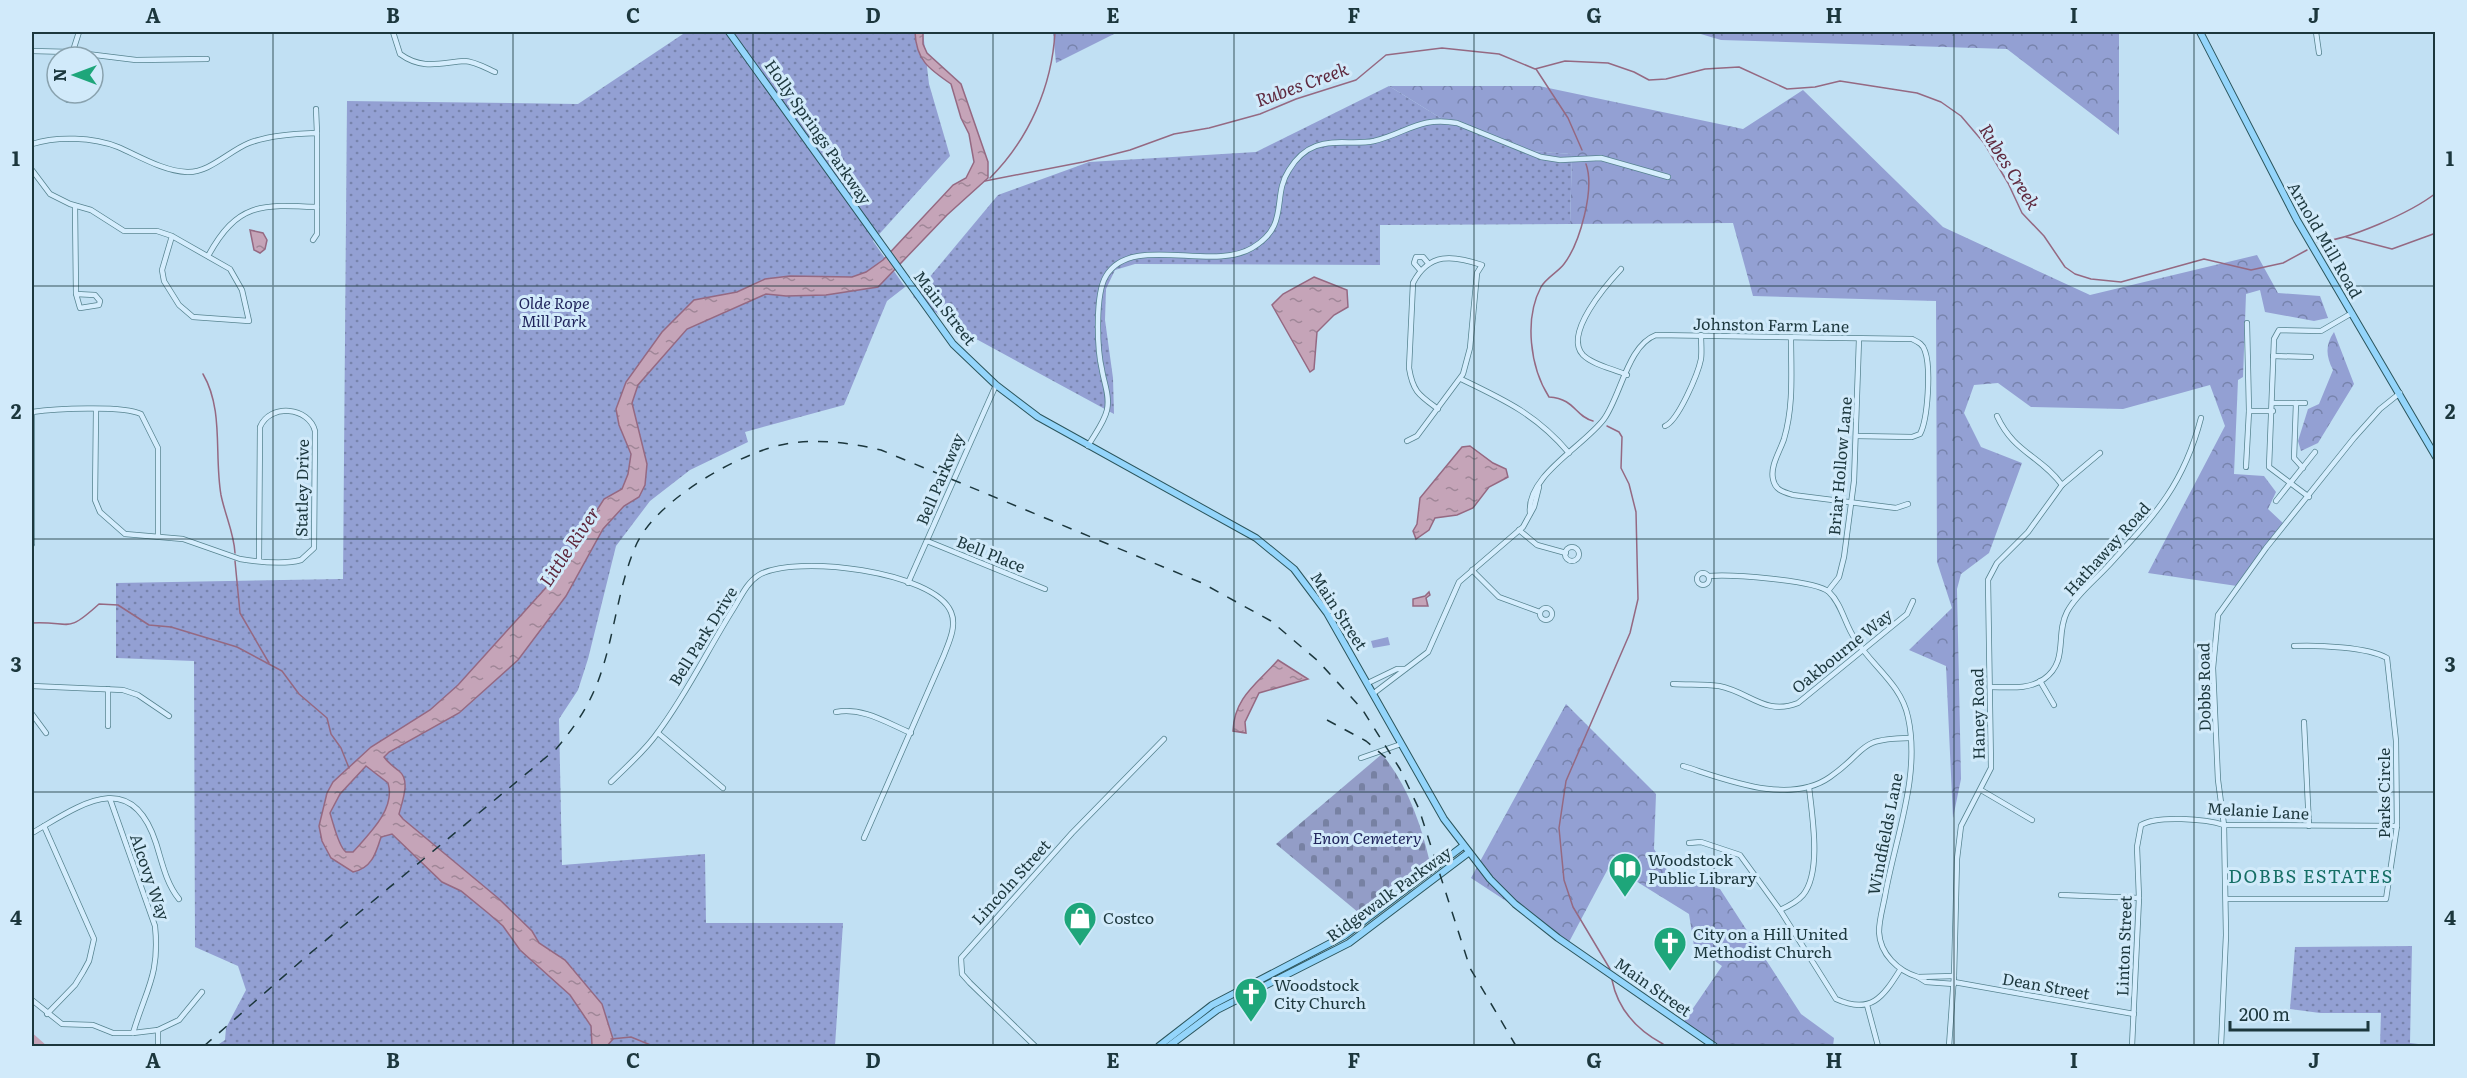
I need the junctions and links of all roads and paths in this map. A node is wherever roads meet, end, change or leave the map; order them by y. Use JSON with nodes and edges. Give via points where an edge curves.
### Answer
{"nodes":[{"id":1,"x":393,"y":32,"type":"edge"},
{"id":2,"x":729,"y":32,"type":"edge"},
{"id":3,"x":2200,"y":32,"type":"edge"},
{"id":4,"x":2316,"y":32,"type":"edge"},
{"id":5,"x":2319,"y":53,"type":"dead end"},
{"id":6,"x":105,"y":58,"type":"edge"},
{"id":7,"x":207,"y":59,"type":"dead end"},
{"id":8,"x":495,"y":72,"type":"dead end"},
{"id":9,"x":316,"y":109,"type":"dead end"},
{"id":10,"x":317,"y":133,"type":"junction"},
{"id":11,"x":32,"y":144,"type":"edge"},
{"id":12,"x":32,"y":170,"type":"edge"},
{"id":13,"x":1668,"y":177,"type":"dead end"},
{"id":14,"x":75,"y":206,"type":"junction"},
{"id":15,"x":317,"y":207,"type":"junction"},
{"id":16,"x":863,"y":220,"type":"joint"},
{"id":17,"x":172,"y":236,"type":"junction"},
{"id":18,"x":313,"y":240,"type":"dead end"},
{"id":19,"x":208,"y":256,"type":"junction"},
{"id":20,"x":1428,"y":264,"type":"junction"},
{"id":21,"x":1621,"y":269,"type":"dead end"},
{"id":22,"x":1420,"y":270,"type":"junction"},
{"id":23,"x":76,"y":294,"type":"junction"},
{"id":24,"x":2352,"y":313,"type":"junction"},
{"id":25,"x":2247,"y":323,"type":"dead end"},
{"id":26,"x":1701,"y":335,"type":"junction"},
{"id":27,"x":1791,"y":337,"type":"junction"},
{"id":28,"x":1859,"y":339,"type":"junction"},
{"id":29,"x":2273,"y":356,"type":"junction"},
{"id":30,"x":2311,"y":357,"type":"dead end"},
{"id":31,"x":1627,"y":375,"type":"junction"},
{"id":32,"x":1461,"y":379,"type":"junction"},
{"id":33,"x":996,"y":385,"type":"junction"},
{"id":34,"x":2400,"y":393,"type":"junction"},
{"id":35,"x":2273,"y":403,"type":"junction"},
{"id":36,"x":2296,"y":403,"type":"junction"},
{"id":37,"x":2304,"y":404,"type":"dead end"},
{"id":38,"x":1438,"y":409,"type":"junction"},
{"id":39,"x":96,"y":410,"type":"junction"},
{"id":40,"x":2249,"y":411,"type":"junction"},
{"id":41,"x":2273,"y":411,"type":"junction"},
{"id":42,"x":32,"y":412,"type":"edge"},
{"id":43,"x":1997,"y":416,"type":"dead end"},
{"id":44,"x":2201,"y":418,"type":"dead end"},
{"id":45,"x":1665,"y":426,"type":"dead end"},
{"id":46,"x":1856,"y":436,"type":"junction"},
{"id":47,"x":1407,"y":441,"type":"dead end"},
{"id":48,"x":1088,"y":446,"type":"junction"},
{"id":49,"x":2315,"y":452,"type":"dead end"},
{"id":50,"x":1569,"y":453,"type":"junction"},
{"id":51,"x":2100,"y":453,"type":"dead end"},
{"id":52,"x":2436,"y":457,"type":"edge"},
{"id":53,"x":2246,"y":467,"type":"dead end"},
{"id":54,"x":2303,"y":468,"type":"junction"},
{"id":55,"x":2291,"y":484,"type":"junction"},
{"id":56,"x":2062,"y":485,"type":"junction"},
{"id":57,"x":2309,"y":497,"type":"junction"},
{"id":58,"x":2276,"y":501,"type":"dead end"},
{"id":59,"x":1851,"y":502,"type":"junction"},
{"id":60,"x":1908,"y":504,"type":"dead end"},
{"id":61,"x":1519,"y":530,"type":"junction"},
{"id":62,"x":158,"y":536,"type":"junction"},
{"id":63,"x":927,"y":541,"type":"junction"},
{"id":64,"x":32,"y":544,"type":"edge"},
{"id":65,"x":1566,"y":553,"type":"dead end"},
{"id":66,"x":259,"y":561,"type":"junction"},
{"id":67,"x":1472,"y":570,"type":"junction"},
{"id":68,"x":1709,"y":576,"type":"dead end"},
{"id":69,"x":908,"y":583,"type":"junction"},
{"id":70,"x":1044,"y":589,"type":"dead end"},
{"id":71,"x":1828,"y":591,"type":"junction"},
{"id":72,"x":1913,"y":601,"type":"dead end"},
{"id":73,"x":1540,"y":612,"type":"dead end"},
{"id":74,"x":2294,"y":645,"type":"dead end"},
{"id":75,"x":1863,"y":650,"type":"junction"},
{"id":76,"x":1405,"y":669,"type":"junction"},
{"id":77,"x":2040,"y":681,"type":"junction"},
{"id":78,"x":1368,"y":683,"type":"junction"},
{"id":79,"x":1673,"y":684,"type":"dead end"},
{"id":80,"x":32,"y":686,"type":"edge"},
{"id":81,"x":1990,"y":687,"type":"junction"},
{"id":82,"x":108,"y":689,"type":"junction"},
{"id":83,"x":1374,"y":693,"type":"junction"},
{"id":84,"x":2054,"y":705,"type":"dead end"},
{"id":85,"x":836,"y":712,"type":"dead end"},
{"id":86,"x":32,"y":714,"type":"edge"},
{"id":87,"x":169,"y":716,"type":"dead end"},
{"id":88,"x":2304,"y":722,"type":"dead end"},
{"id":89,"x":108,"y":726,"type":"dead end"},
{"id":90,"x":46,"y":733,"type":"dead end"},
{"id":91,"x":658,"y":733,"type":"junction"},
{"id":92,"x":911,"y":733,"type":"junction"},
{"id":93,"x":1909,"y":738,"type":"junction"},
{"id":94,"x":1164,"y":739,"type":"dead end"},
{"id":95,"x":1401,"y":744,"type":"junction"},
{"id":96,"x":1361,"y":758,"type":"dead end"},
{"id":97,"x":1683,"y":766,"type":"dead end"},
{"id":98,"x":611,"y":782,"type":"dead end"},
{"id":99,"x":1809,"y":787,"type":"junction"},
{"id":100,"x":723,"y":788,"type":"dead end"},
{"id":101,"x":1981,"y":789,"type":"junction"},
{"id":102,"x":110,"y":799,"type":"junction"},
{"id":103,"x":2032,"y":820,"type":"dead end"},
{"id":104,"x":2224,"y":825,"type":"junction"},
{"id":105,"x":44,"y":826,"type":"junction"},
{"id":106,"x":2309,"y":826,"type":"junction"},
{"id":107,"x":2397,"y":826,"type":"junction"},
{"id":108,"x":32,"y":833,"type":"edge"},
{"id":109,"x":864,"y":838,"type":"dead end"},
{"id":110,"x":1689,"y":843,"type":"dead end"},
{"id":111,"x":1463,"y":846,"type":"junction"},
{"id":112,"x":2137,"y":847,"type":"joint"},
{"id":113,"x":1468,"y":853,"type":"junction"},
{"id":114,"x":2061,"y":895,"type":"dead end"},
{"id":115,"x":179,"y":898,"type":"dead end"},
{"id":116,"x":2139,"y":898,"type":"junction"},
{"id":117,"x":2226,"y":899,"type":"junction"},
{"id":118,"x":1780,"y":910,"type":"junction"},
{"id":119,"x":1900,"y":970,"type":"junction"},
{"id":120,"x":1954,"y":980,"type":"junction"},
{"id":121,"x":202,"y":992,"type":"dead end"},
{"id":122,"x":32,"y":1000,"type":"edge"},
{"id":123,"x":1867,"y":1005,"type":"junction"},
{"id":124,"x":47,"y":1014,"type":"junction"},
{"id":125,"x":2134,"y":1014,"type":"junction"},
{"id":126,"x":158,"y":1030,"type":"junction"},
{"id":127,"x":133,"y":1033,"type":"junction"},
{"id":128,"x":158,"y":1047,"type":"edge"},
{"id":129,"x":1035,"y":1047,"type":"edge"},
{"id":130,"x":1160,"y":1047,"type":"edge"},
{"id":131,"x":1169,"y":1047,"type":"edge"},
{"id":132,"x":1714,"y":1047,"type":"edge"},
{"id":133,"x":1878,"y":1047,"type":"edge"},
{"id":134,"x":1949,"y":1047,"type":"edge"},
{"id":135,"x":2132,"y":1047,"type":"edge"},
{"id":136,"x":2221,"y":1047,"type":"edge"}],
"edges":[{"from":1,"to":8,"type":"street","via":[[400,54],[422,65],[465,61]]},
{"from":2,"to":16,"type":"main road","name":"Holly Springs Parkway"},
{"from":3,"to":24,"type":"main road","name":"Arnold Mill Road","via":[[2297,220]]},
{"from":4,"to":5,"type":"street"},
{"from":6,"to":7,"type":"street"},
{"from":9,"to":10,"type":"street"},
{"from":10,"to":11,"type":"street","via":[[248,143],[196,172],[164,166],[91,140]]},
{"from":10,"to":15,"type":"street"},
{"from":12,"to":14,"type":"street","via":[[50,194]]},
{"from":13,"to":48,"type":"street","via":[[1601,158],[1550,159],[1443,121],[1419,123],[1375,140],[1326,143],[1311,148],[1287,172],[1275,224],[1252,248],[1226,257],[1137,255],[1108,272],[1101,288],[1100,350],[1108,401],[1104,418]]},
{"from":14,"to":17,"type":"street","via":[[91,210],[124,231],[157,231]]},
{"from":14,"to":23,"type":"street"},
{"from":15,"to":18,"type":"street","via":[[317,234]]},
{"from":15,"to":19,"type":"street","via":[[262,206],[247,211],[220,234]]},
{"from":16,"to":33,"type":"main road","name":"Main Street","via":[[953,344]]},
{"from":17,"to":19,"type":"street"},
{"from":17,"to":19,"type":"street","via":[[162,270],[164,281],[179,305],[193,317],[249,321],[242,290],[230,269]]},
{"from":20,"to":22,"type":"street"},
{"from":20,"to":22,"type":"street","via":[[1423,257],[1416,257],[1414,263]]},
{"from":20,"to":32,"type":"street","via":[[1452,258],[1482,264],[1477,273],[1470,348]]},
{"from":21,"to":31,"type":"street","via":[[1594,302],[1578,344],[1587,358]]},
{"from":22,"to":38,"type":"street","via":[[1413,282],[1409,368],[1416,393]]},
{"from":23,"to":23,"type":"street","via":[[95,295],[99,305],[80,308]]},
{"from":24,"to":29,"type":"street","via":[[2321,331],[2279,330]]},
{"from":24,"to":34,"type":"main road","name":"Arnold Mill Road"},
{"from":25,"to":40,"type":"street"},
{"from":26,"to":27,"type":"street","name":"Johnston Farm Lane"},
{"from":26,"to":31,"type":"street","name":"Johnston Farm Lane","via":[[1662,334],[1649,338],[1634,354]]},
{"from":26,"to":45,"type":"street","via":[[1697,371],[1675,420]]},
{"from":27,"to":28,"type":"street","name":"Johnston Farm Lane"},
{"from":27,"to":59,"type":"street","via":[[1791,400],[1772,471],[1775,486],[1793,495]]},
{"from":28,"to":46,"type":"street","name":"Briar Hollow Lane"},
{"from":28,"to":46,"type":"street","name":"Johnston Farm Lane","via":[[1912,339],[1920,343],[1925,349],[1927,384],[1925,424],[1920,434]]},
{"from":29,"to":30,"type":"street"},
{"from":29,"to":35,"type":"street"},
{"from":31,"to":50,"type":"street","name":"Johnston Farm Lane","via":[[1606,417]]},
{"from":32,"to":38,"type":"street"},
{"from":32,"to":50,"type":"street","via":[[1517,406],[1545,427]]},
{"from":33,"to":48,"type":"main road","name":"Main Street","via":[[1038,417]]},
{"from":33,"to":63,"type":"street","name":"Bell Parkway"},
{"from":34,"to":52,"type":"main road","name":"Arnold Mill Road"},
{"from":34,"to":57,"type":"street","name":"Dobbs Road","via":[[2380,409]]},
{"from":35,"to":36,"type":"street"},
{"from":35,"to":41,"type":"street"},
{"from":36,"to":37,"type":"street"},
{"from":36,"to":54,"type":"street","via":[[2294,458]]},
{"from":38,"to":47,"type":"street","via":[[1417,436]]},
{"from":39,"to":42,"type":"street"},
{"from":39,"to":62,"type":"street","name":"Statley Drive","via":[[97,508],[125,534]]},
{"from":39,"to":62,"type":"street","via":[[141,414],[157,442]]},
{"from":40,"to":41,"type":"street"},
{"from":40,"to":53,"type":"street"},
{"from":41,"to":55,"type":"street","via":[[2270,467]]},
{"from":42,"to":64,"type":"street"},
{"from":43,"to":56,"type":"street","via":[[2010,440],[2047,468]]},
{"from":44,"to":77,"type":"street","name":"Hathaway Road","via":[[2190,456],[2167,499],[2067,612],[2059,661]]},
{"from":46,"to":59,"type":"street","name":"Briar Hollow Lane"},
{"from":48,"to":78,"type":"main road","name":"Main Street","via":[[1256,538],[1278,554],[1307,583]]},
{"from":49,"to":54,"type":"street"},
{"from":50,"to":61,"type":"street","name":"Johnston Farm Lane","via":[[1539,486]]},
{"from":51,"to":56,"type":"street","name":"Haney Road"},
{"from":54,"to":55,"type":"street"},
{"from":55,"to":57,"type":"street"},
{"from":55,"to":58,"type":"street"},
{"from":56,"to":81,"type":"street","name":"Haney Road","via":[[2028,531],[1996,563],[1988,580]]},
{"from":57,"to":104,"type":"street","name":"Dobbs Road","via":[[2218,615],[2213,668]]},
{"from":59,"to":60,"type":"street","via":[[1896,508]]},
{"from":59,"to":71,"type":"street","name":"Briar Hollow Lane","via":[[1842,569]]},
{"from":61,"to":65,"type":"street","via":[[1542,548]]},
{"from":61,"to":67,"type":"street","name":"Johnston Farm Lane"},
{"from":62,"to":66,"type":"street","name":"Statley Drive","via":[[183,539],[240,559]]},
{"from":63,"to":69,"type":"street","name":"Bell Parkway"},
{"from":63,"to":70,"type":"street","name":"Bell Place"},
{"from":66,"to":66,"type":"street","name":"Statley Drive","via":[[297,562],[314,548],[315,431],[304,414],[271,413],[260,427]]},
{"from":67,"to":73,"type":"street","via":[[1493,594]]},
{"from":67,"to":76,"type":"street","name":"Johnston Farm Lane","via":[[1456,587],[1428,652]]},
{"from":68,"to":71,"type":"street","via":[[1807,583]]},
{"from":69,"to":91,"type":"street","name":"Bell Park Drive","via":[[874,571],[845,567],[784,567],[758,576],[748,585]]},
{"from":69,"to":92,"type":"street","name":"Bell Park Drive","via":[[947,604],[954,621]]},
{"from":71,"to":75,"type":"street","name":"Windfields Lane"},
{"from":72,"to":75,"type":"street","name":"Oakbourne Way","via":[[1907,614]]},
{"from":74,"to":107,"type":"street","name":"Parks Circle","via":[[2371,652],[2387,658],[2396,741]]},
{"from":75,"to":79,"type":"street","name":"Oakbourne Way","via":[[1787,708],[1772,708],[1721,687]]},
{"from":75,"to":93,"type":"street","name":"Windfields Lane","via":[[1902,695]]},
{"from":76,"to":78,"type":"street","name":"Johnston Farm Lane"},
{"from":76,"to":83,"type":"street","name":"Johnston Farm Lane"},
{"from":77,"to":81,"type":"street","via":[[2028,686]]},
{"from":77,"to":84,"type":"street"},
{"from":78,"to":83,"type":"main road","name":"Main Street"},
{"from":80,"to":82,"type":"street"},
{"from":81,"to":101,"type":"street","name":"Haney Road","via":[[1991,768]]},
{"from":82,"to":87,"type":"street","via":[[138,694]]},
{"from":82,"to":89,"type":"street"},
{"from":83,"to":95,"type":"main road","name":"Main Street"},
{"from":85,"to":92,"type":"street","via":[[850,709]]},
{"from":86,"to":90,"type":"street"},
{"from":88,"to":106,"type":"street"},
{"from":91,"to":98,"type":"street","name":"Bell Park Drive"},
{"from":91,"to":100,"type":"street"},
{"from":92,"to":109,"type":"street","name":"Bell Park Drive"},
{"from":93,"to":99,"type":"street","via":[[1870,742],[1830,777]]},
{"from":93,"to":119,"type":"street","name":"Windfields Lane","via":[[1911,774],[1879,932],[1885,952]]},
{"from":94,"to":129,"type":"street","name":"Lincoln Street","via":[[1072,833],[961,958],[962,974]]},
{"from":95,"to":96,"type":"street"},
{"from":95,"to":111,"type":"main road","name":"Main Street"},
{"from":97,"to":99,"type":"street","via":[[1745,786]]},
{"from":99,"to":118,"type":"street","via":[[1814,833],[1811,881],[1796,903]]},
{"from":101,"to":103,"type":"street"},
{"from":101,"to":120,"type":"street","name":"Haney Road","via":[[1961,826],[1956,859]]},
{"from":102,"to":105,"type":"street","via":[[83,803]]},
{"from":102,"to":115,"type":"street","via":[[137,807],[149,821],[171,889]]},
{"from":102,"to":127,"type":"street","name":"Alcovy Way","via":[[156,936],[155,975]]},
{"from":104,"to":106,"type":"street","name":"Melanie Lane"},
{"from":104,"to":112,"type":"street","name":"Melanie Lane","via":[[2210,820],[2148,820],[2141,825]]},
{"from":104,"to":117,"type":"street","name":"Dobbs Road"},
{"from":105,"to":108,"type":"street"},
{"from":105,"to":124,"type":"street","via":[[94,939],[89,961],[75,985]]},
{"from":106,"to":107,"type":"street","name":"Melanie Lane"},
{"from":107,"to":117,"type":"street","name":"Parks Circle","via":[[2386,899]]},
{"from":110,"to":118,"type":"street","via":[[1701,842],[1740,855]]},
{"from":111,"to":113,"type":"main road","name":"Main Street"},
{"from":111,"to":130,"type":"main road","name":"Ridgewalk Parkway","via":[[1344,936],[1212,1005]]},
{"from":112,"to":116,"type":"street","name":"Linton Street"},
{"from":113,"to":131,"type":"main road","name":"Ridgewalk Parkway","via":[[1348,943],[1217,1010]]},
{"from":113,"to":132,"type":"main road","name":"Main Street","via":[[1502,891],[1537,921]]},
{"from":114,"to":116,"type":"street"},
{"from":116,"to":125,"type":"street","name":"Linton Street"},
{"from":117,"to":136,"type":"street","name":"Dobbs Road"},
{"from":118,"to":123,"type":"street","via":[[1830,994],[1845,1003]]},
{"from":119,"to":120,"type":"street","name":"Dean Street","via":[[1918,977]]},
{"from":119,"to":123,"type":"street","via":[[1887,991]]},
{"from":120,"to":125,"type":"street","name":"Dean Street"},
{"from":120,"to":134,"type":"street","name":"Haney Road"},
{"from":121,"to":126,"type":"street","via":[[179,1020]]},
{"from":122,"to":124,"type":"street"},
{"from":123,"to":133,"type":"street"},
{"from":124,"to":127,"type":"street","via":[[62,1024]]},
{"from":125,"to":135,"type":"street","name":"Linton Street"},
{"from":126,"to":127,"type":"street"},
{"from":126,"to":128,"type":"street"}]}
